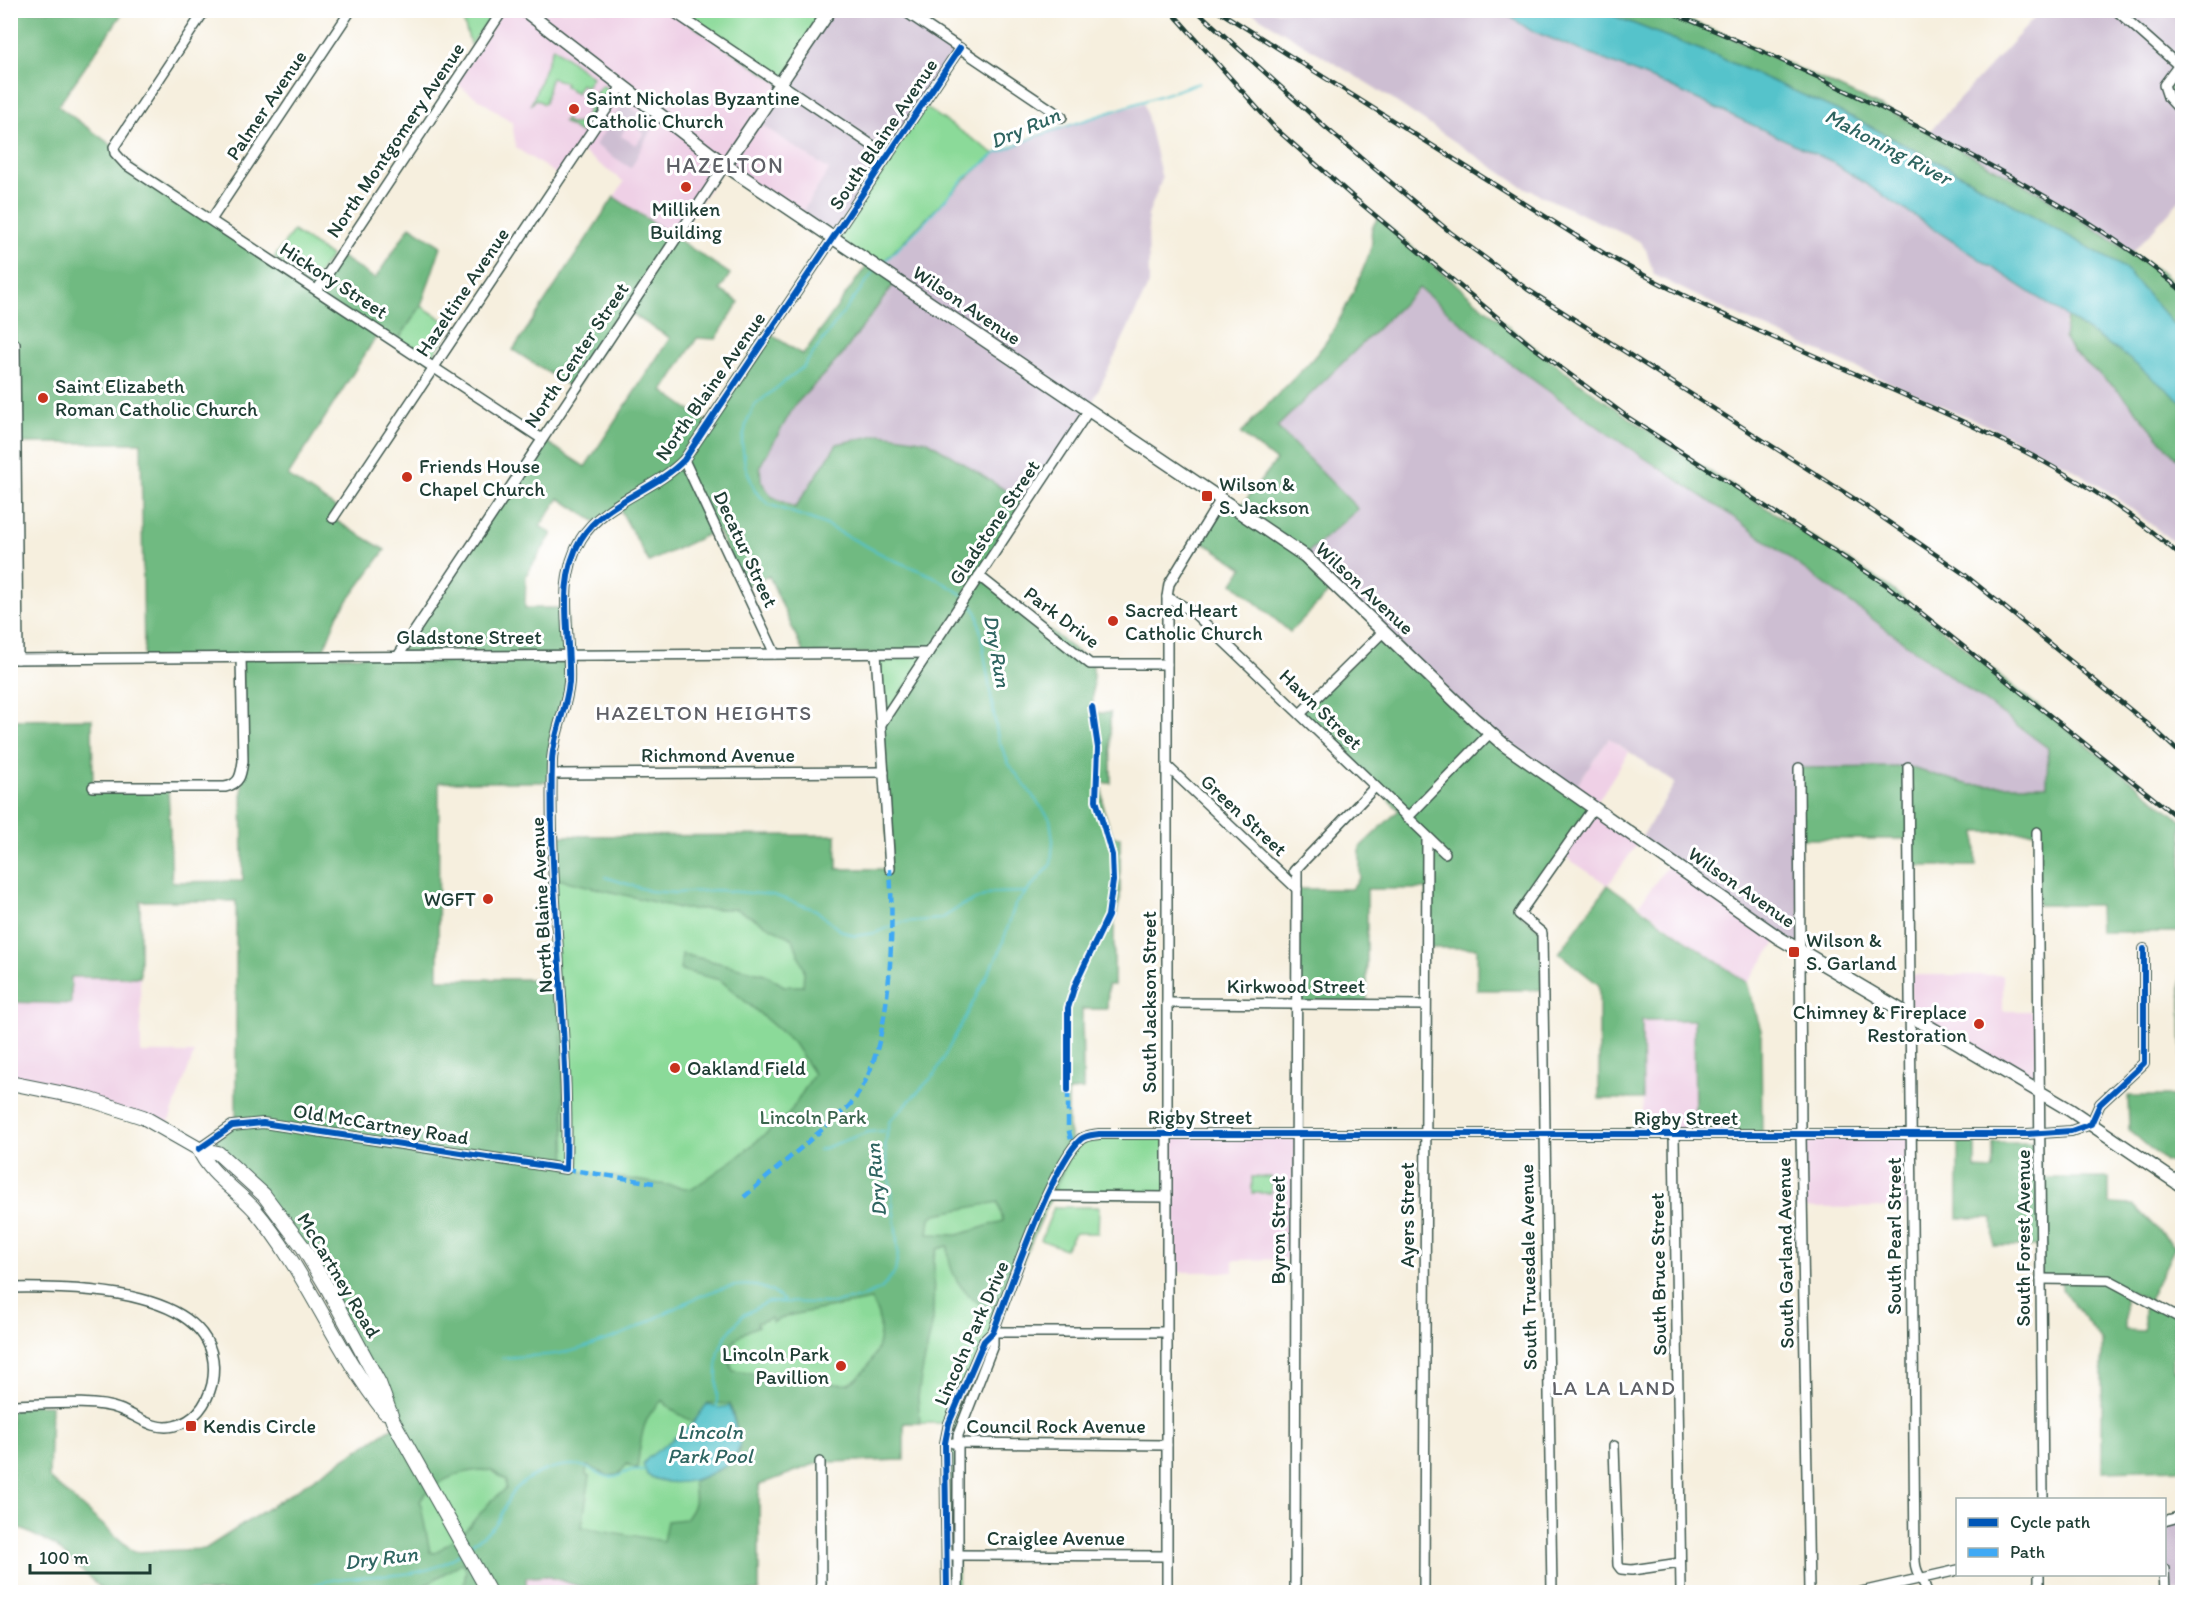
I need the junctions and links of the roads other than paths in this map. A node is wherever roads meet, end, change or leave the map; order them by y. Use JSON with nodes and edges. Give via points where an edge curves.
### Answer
{"nodes":[{"id":1,"x":205,"y":10,"type":"edge"},
{"id":2,"x":351,"y":10,"type":"edge"},
{"id":3,"x":504,"y":10,"type":"edge"},
{"id":4,"x":524,"y":10,"type":"edge"},
{"id":5,"x":671,"y":10,"type":"edge"},
{"id":6,"x":830,"y":10,"type":"edge"},
{"id":7,"x":903,"y":10,"type":"edge"},
{"id":8,"x":2116,"y":10,"type":"edge"},
{"id":9,"x":960,"y":48,"type":"junction"},
{"id":10,"x":2180,"y":63,"type":"edge"},
{"id":11,"x":780,"y":84,"type":"junction"},
{"id":12,"x":622,"y":86,"type":"junction"},
{"id":13,"x":2182,"y":112,"type":"edge"},
{"id":14,"x":1062,"y":117,"type":"dead end"},
{"id":15,"x":888,"y":156,"type":"junction"},
{"id":16,"x":725,"y":165,"type":"junction"},
{"id":17,"x":211,"y":220,"type":"junction"},
{"id":18,"x":833,"y":237,"type":"junction"},
{"id":19,"x":317,"y":290,"type":"junction"},
{"id":20,"x":13,"y":349,"type":"edge"},
{"id":21,"x":434,"y":368,"type":"junction"},
{"id":22,"x":1089,"y":410,"type":"junction"},
{"id":23,"x":542,"y":439,"type":"junction"},
{"id":24,"x":684,"y":460,"type":"junction"},
{"id":25,"x":14,"y":481,"type":"edge"},
{"id":26,"x":1221,"y":499,"type":"junction"},
{"id":27,"x":333,"y":518,"type":"dead end"},
{"id":28,"x":980,"y":576,"type":"junction"},
{"id":29,"x":1167,"y":597,"type":"junction"},
{"id":30,"x":1384,"y":631,"type":"junction"},
{"id":31,"x":876,"y":653,"type":"junction"},
{"id":32,"x":928,"y":653,"type":"junction"},
{"id":33,"x":776,"y":654,"type":"junction"},
{"id":34,"x":568,"y":655,"type":"junction"},
{"id":35,"x":398,"y":656,"type":"junction"},
{"id":36,"x":241,"y":657,"type":"junction"},
{"id":37,"x":14,"y":659,"type":"edge"},
{"id":38,"x":1167,"y":664,"type":"junction"},
{"id":39,"x":1300,"y":714,"type":"junction"},
{"id":40,"x":881,"y":724,"type":"junction"},
{"id":41,"x":1490,"y":732,"type":"junction"},
{"id":42,"x":1167,"y":766,"type":"junction"},
{"id":43,"x":1799,"y":768,"type":"dead end"},
{"id":44,"x":1908,"y":768,"type":"dead end"},
{"id":45,"x":884,"y":771,"type":"junction"},
{"id":46,"x":553,"y":774,"type":"junction"},
{"id":47,"x":1375,"y":787,"type":"junction"},
{"id":48,"x":93,"y":788,"type":"dead end"},
{"id":49,"x":1594,"y":807,"type":"junction"},
{"id":50,"x":1407,"y":818,"type":"junction"},
{"id":51,"x":2037,"y":832,"type":"dead end"},
{"id":52,"x":1427,"y":838,"type":"junction"},
{"id":53,"x":1446,"y":853,"type":"dead end"},
{"id":54,"x":1297,"y":868,"type":"junction"},
{"id":55,"x":890,"y":869,"type":"dead end"},
{"id":56,"x":1286,"y":879,"type":"junction"},
{"id":57,"x":1297,"y":889,"type":"junction"},
{"id":58,"x":2144,"y":949,"type":"dead end"},
{"id":59,"x":1800,"y":951,"type":"junction"},
{"id":60,"x":1167,"y":1003,"type":"junction"},
{"id":61,"x":1297,"y":1004,"type":"junction"},
{"id":62,"x":1425,"y":1005,"type":"junction"},
{"id":63,"x":1910,"y":1016,"type":"junction"},
{"id":64,"x":10,"y":1083,"type":"edge"},
{"id":65,"x":2040,"y":1092,"type":"junction"},
{"id":66,"x":2091,"y":1124,"type":"junction"},
{"id":67,"x":2040,"y":1133,"type":"junction"},
{"id":68,"x":1168,"y":1134,"type":"junction"},
{"id":69,"x":1296,"y":1134,"type":"junction"},
{"id":70,"x":1425,"y":1134,"type":"junction"},
{"id":71,"x":1544,"y":1134,"type":"junction"},
{"id":72,"x":1674,"y":1134,"type":"junction"},
{"id":73,"x":1801,"y":1134,"type":"junction"},
{"id":74,"x":1911,"y":1134,"type":"junction"},
{"id":75,"x":1083,"y":1138,"type":"joint"},
{"id":76,"x":199,"y":1149,"type":"junction"},
{"id":77,"x":566,"y":1169,"type":"joint"},
{"id":78,"x":2182,"y":1186,"type":"edge"},
{"id":79,"x":1047,"y":1197,"type":"junction"},
{"id":80,"x":1167,"y":1197,"type":"junction"},
{"id":81,"x":2041,"y":1279,"type":"junction"},
{"id":82,"x":10,"y":1288,"type":"edge"},
{"id":83,"x":2182,"y":1319,"type":"edge"},
{"id":84,"x":993,"y":1332,"type":"junction"},
{"id":85,"x":1167,"y":1332,"type":"junction"},
{"id":86,"x":10,"y":1405,"type":"edge"},
{"id":87,"x":945,"y":1443,"type":"junction"},
{"id":88,"x":958,"y":1443,"type":"junction"},
{"id":89,"x":1167,"y":1445,"type":"junction"},
{"id":90,"x":1614,"y":1446,"type":"dead end"},
{"id":91,"x":820,"y":1462,"type":"dead end"},
{"id":92,"x":2043,"y":1498,"type":"edge"},
{"id":93,"x":2182,"y":1516,"type":"edge"},
{"id":94,"x":2166,"y":1520,"type":"edge"},
{"id":95,"x":946,"y":1556,"type":"junction"},
{"id":96,"x":958,"y":1556,"type":"junction"},
{"id":97,"x":1166,"y":1556,"type":"junction"},
{"id":98,"x":1680,"y":1563,"type":"junction"},
{"id":99,"x":1956,"y":1570,"type":"edge"},
{"id":100,"x":2039,"y":1576,"type":"edge"},
{"id":101,"x":2164,"y":1576,"type":"edge"},
{"id":102,"x":1920,"y":1579,"type":"junction"},
{"id":103,"x":489,"y":1593,"type":"edge"},
{"id":104,"x":821,"y":1593,"type":"edge"},
{"id":105,"x":946,"y":1593,"type":"edge"},
{"id":106,"x":958,"y":1593,"type":"edge"},
{"id":107,"x":1167,"y":1593,"type":"edge"},
{"id":108,"x":1295,"y":1593,"type":"edge"},
{"id":109,"x":1424,"y":1593,"type":"edge"},
{"id":110,"x":1552,"y":1593,"type":"edge"},
{"id":111,"x":1681,"y":1593,"type":"edge"},
{"id":112,"x":1809,"y":1593,"type":"edge"},
{"id":113,"x":1861,"y":1593,"type":"edge"},
{"id":114,"x":1926,"y":1593,"type":"edge"},
{"id":115,"x":2039,"y":1593,"type":"edge"},
{"id":116,"x":2165,"y":1593,"type":"edge"}],
"edges":[{"from":1,"to":17,"type":"street","name":"Hickory Street","via":[[114,147],[125,164]]},
{"from":2,"to":17,"type":"street","name":"Palmer Avenue"},
{"from":3,"to":19,"type":"street","name":"North Montgomery Avenue"},
{"from":4,"to":12,"type":"main road","name":"Wilson Avenue"},
{"from":5,"to":11,"type":"street"},
{"from":6,"to":11,"type":"main road"},
{"from":7,"to":9,"type":"street"},
{"from":8,"to":10,"type":"street"},
{"from":9,"to":14,"type":"street"},
{"from":9,"to":15,"type":"street","name":"South Blaine Avenue"},
{"from":10,"to":13,"type":"street","via":[[2164,85],[2168,97]]},
{"from":11,"to":15,"type":"street"},
{"from":11,"to":16,"type":"main road"},
{"from":12,"to":16,"type":"main road","name":"Wilson Avenue"},
{"from":12,"to":21,"type":"street","name":"Hazeltine Avenue"},
{"from":15,"to":18,"type":"street","name":"South Blaine Avenue"},
{"from":16,"to":18,"type":"main road","name":"Wilson Avenue"},
{"from":16,"to":23,"type":"street","name":"North Center Street"},
{"from":17,"to":19,"type":"street","name":"Hickory Street"},
{"from":18,"to":22,"type":"main road","name":"Wilson Avenue"},
{"from":18,"to":24,"type":"street","name":"North Blaine Avenue"},
{"from":19,"to":21,"type":"street","name":"Hickory Street"},
{"from":20,"to":25,"type":"street"},
{"from":21,"to":23,"type":"street","name":"Hickory Street"},
{"from":21,"to":27,"type":"street","name":"Hazeltine Avenue"},
{"from":22,"to":26,"type":"main road","name":"Wilson Avenue"},
{"from":22,"to":28,"type":"street","name":"Gladstone Street"},
{"from":23,"to":35,"type":"street","name":"North Center Street"},
{"from":24,"to":33,"type":"street","name":"Decatur Street"},
{"from":24,"to":34,"type":"street","name":"North Blaine Avenue","via":[[668,475],[608,512],[582,538],[571,562],[567,584]]},
{"from":25,"to":37,"type":"street"},
{"from":26,"to":29,"type":"street","name":"South Jackson Street","via":[[1169,584]]},
{"from":26,"to":30,"type":"main road","name":"Wilson Avenue","via":[[1305,556]]},
{"from":28,"to":32,"type":"street","name":"Gladstone Street"},
{"from":28,"to":38,"type":"street","name":"Park Drive","via":[[1090,664]]},
{"from":29,"to":38,"type":"street","name":"South Jackson Street"},
{"from":29,"to":39,"type":"street","name":"Hawn Street","via":[[1193,612]]},
{"from":30,"to":39,"type":"street"},
{"from":30,"to":41,"type":"main road","name":"Wilson Avenue"},
{"from":31,"to":32,"type":"street","name":"Gladstone Street"},
{"from":31,"to":33,"type":"street","name":"Gladstone Street"},
{"from":31,"to":40,"type":"street"},
{"from":32,"to":40,"type":"street","name":"Gladstone Street"},
{"from":33,"to":34,"type":"street","name":"Gladstone Street"},
{"from":34,"to":35,"type":"street","name":"Gladstone Street"},
{"from":34,"to":46,"type":"street","name":"North Blaine Avenue","via":[[568,690],[553,749]]},
{"from":35,"to":36,"type":"street","name":"Gladstone Street"},
{"from":36,"to":37,"type":"street","name":"Gladstone Street"},
{"from":36,"to":48,"type":"street","via":[[243,761],[241,776],[235,783],[225,787]]},
{"from":38,"to":42,"type":"street","name":"South Jackson Street"},
{"from":39,"to":47,"type":"street","name":"Hawn Street"},
{"from":40,"to":45,"type":"street"},
{"from":41,"to":49,"type":"main road","name":"Wilson Avenue"},
{"from":41,"to":50,"type":"street"},
{"from":42,"to":56,"type":"street","name":"Green Street"},
{"from":42,"to":60,"type":"street","name":"South Jackson Street"},
{"from":43,"to":59,"type":"street","name":"South Garland Avenue"},
{"from":44,"to":63,"type":"street","name":"South Pearl Street"},
{"from":45,"to":46,"type":"street","name":"Richmond Avenue"},
{"from":45,"to":55,"type":"street"},
{"from":46,"to":77,"type":"street","name":"North Blaine Avenue","via":[[552,871],[563,1024]]},
{"from":47,"to":50,"type":"street","name":"Hawn Street"},
{"from":47,"to":54,"type":"street"},
{"from":49,"to":59,"type":"main road","name":"Wilson Avenue"},
{"from":49,"to":71,"type":"street","name":"South Truesdale Avenue","via":[[1519,914],[1540,929],[1543,941]]},
{"from":50,"to":52,"type":"street","name":"Hawn Street"},
{"from":51,"to":65,"type":"street","name":"South Forest Avenue"},
{"from":52,"to":53,"type":"street","name":"Hawn Street"},
{"from":52,"to":62,"type":"street","name":"Ayers Street"},
{"from":54,"to":56,"type":"street"},
{"from":54,"to":57,"type":"street","name":"Byron Street"},
{"from":56,"to":57,"type":"street","name":"Green Street"},
{"from":57,"to":61,"type":"street","name":"Byron Street"},
{"from":58,"to":66,"type":"street","via":[[2144,1063],[2100,1104]]},
{"from":59,"to":63,"type":"main road","name":"Wilson Avenue"},
{"from":59,"to":73,"type":"street","name":"South Garland Avenue"},
{"from":60,"to":61,"type":"street","name":"Kirkwood Street"},
{"from":60,"to":68,"type":"street","name":"South Jackson Street"},
{"from":61,"to":62,"type":"street","name":"Kirkwood Street"},
{"from":61,"to":69,"type":"street","name":"Byron Street"},
{"from":62,"to":70,"type":"street","name":"Ayers Street"},
{"from":63,"to":65,"type":"main road","name":"Wilson Avenue"},
{"from":63,"to":74,"type":"street","name":"South Pearl Street"},
{"from":64,"to":76,"type":"highway","name":"McCartney Road","via":[[110,1105],[142,1117]]},
{"from":65,"to":66,"type":"main road","name":"Wilson Avenue"},
{"from":65,"to":67,"type":"street","name":"South Forest Avenue"},
{"from":66,"to":67,"type":"street","name":"Rigby Street","via":[[2071,1131]]},
{"from":66,"to":78,"type":"main road","name":"Wilson Avenue"},
{"from":67,"to":74,"type":"street","name":"Rigby Street"},
{"from":67,"to":81,"type":"street","name":"South Forest Avenue"},
{"from":68,"to":69,"type":"street","name":"Rigby Street"},
{"from":68,"to":75,"type":"street","name":"Rigby Street","via":[[1099,1134]]},
{"from":68,"to":80,"type":"street","name":"South Jackson Street"},
{"from":69,"to":70,"type":"street","name":"Rigby Street"},
{"from":69,"to":108,"type":"street","name":"Byron Street"},
{"from":70,"to":71,"type":"street","name":"Rigby Street"},
{"from":70,"to":109,"type":"street","name":"Ayers Street"},
{"from":71,"to":72,"type":"street","name":"Rigby Street"},
{"from":71,"to":110,"type":"street","name":"South Truesdale Avenue"},
{"from":72,"to":73,"type":"street","name":"Rigby Street"},
{"from":72,"to":98,"type":"street","name":"South Bruce Street"},
{"from":73,"to":74,"type":"street","name":"Rigby Street"},
{"from":73,"to":112,"type":"street","name":"South Garland Avenue"},
{"from":74,"to":102,"type":"street","name":"South Pearl Street","via":[[1915,1560]]},
{"from":75,"to":79,"type":"street","name":"Lincoln Park Drive","via":[[1069,1154]]},
{"from":76,"to":77,"type":"street","name":"Old McCartney Road","via":[[232,1126],[263,1123]]},
{"from":76,"to":103,"type":"highway","name":"McCartney Road","via":[[211,1167],[270,1227],[287,1252],[368,1390],[394,1424]]},
{"from":79,"to":80,"type":"street"},
{"from":79,"to":84,"type":"street","name":"Lincoln Park Drive"},
{"from":80,"to":85,"type":"street","name":"South Jackson Street"},
{"from":81,"to":83,"type":"street","via":[[2109,1280]]},
{"from":81,"to":92,"type":"street","name":"South Forest Avenue"},
{"from":82,"to":86,"type":"street","via":[[100,1289],[158,1305],[180,1315],[197,1330],[208,1347],[213,1370],[210,1391],[200,1411],[174,1426],[154,1426],[106,1406]]},
{"from":84,"to":85,"type":"street"},
{"from":84,"to":87,"type":"street","name":"Lincoln Park Drive","via":[[984,1341],[956,1403]]},
{"from":84,"to":88,"type":"street","name":"Lincoln Park Drive","via":[[993,1345],[960,1424]]},
{"from":85,"to":89,"type":"street","name":"South Jackson Street"},
{"from":87,"to":88,"type":"street","name":"Council Rock Avenue"},
{"from":87,"to":95,"type":"street","name":"Lincoln Park Drive"},
{"from":88,"to":89,"type":"street","name":"Council Rock Avenue"},
{"from":88,"to":96,"type":"street","name":"Lincoln Park Drive"},
{"from":89,"to":97,"type":"street","name":"South Jackson Street"},
{"from":90,"to":98,"type":"street","via":[[1618,1565],[1632,1570]]},
{"from":91,"to":104,"type":"street"},
{"from":93,"to":94,"type":"street"},
{"from":95,"to":96,"type":"street","name":"Craiglee Avenue"},
{"from":95,"to":105,"type":"street","name":"Lincoln Park Drive"},
{"from":96,"to":97,"type":"street","name":"Craiglee Avenue"},
{"from":96,"to":106,"type":"street","name":"Lincoln Park Drive"},
{"from":97,"to":107,"type":"street","name":"South Jackson Street"},
{"from":98,"to":111,"type":"street","name":"South Bruce Street"},
{"from":99,"to":102,"type":"street"},
{"from":100,"to":115,"type":"street"},
{"from":101,"to":116,"type":"street"},
{"from":102,"to":113,"type":"street"},
{"from":102,"to":114,"type":"street","name":"South Pearl Street"}]}
